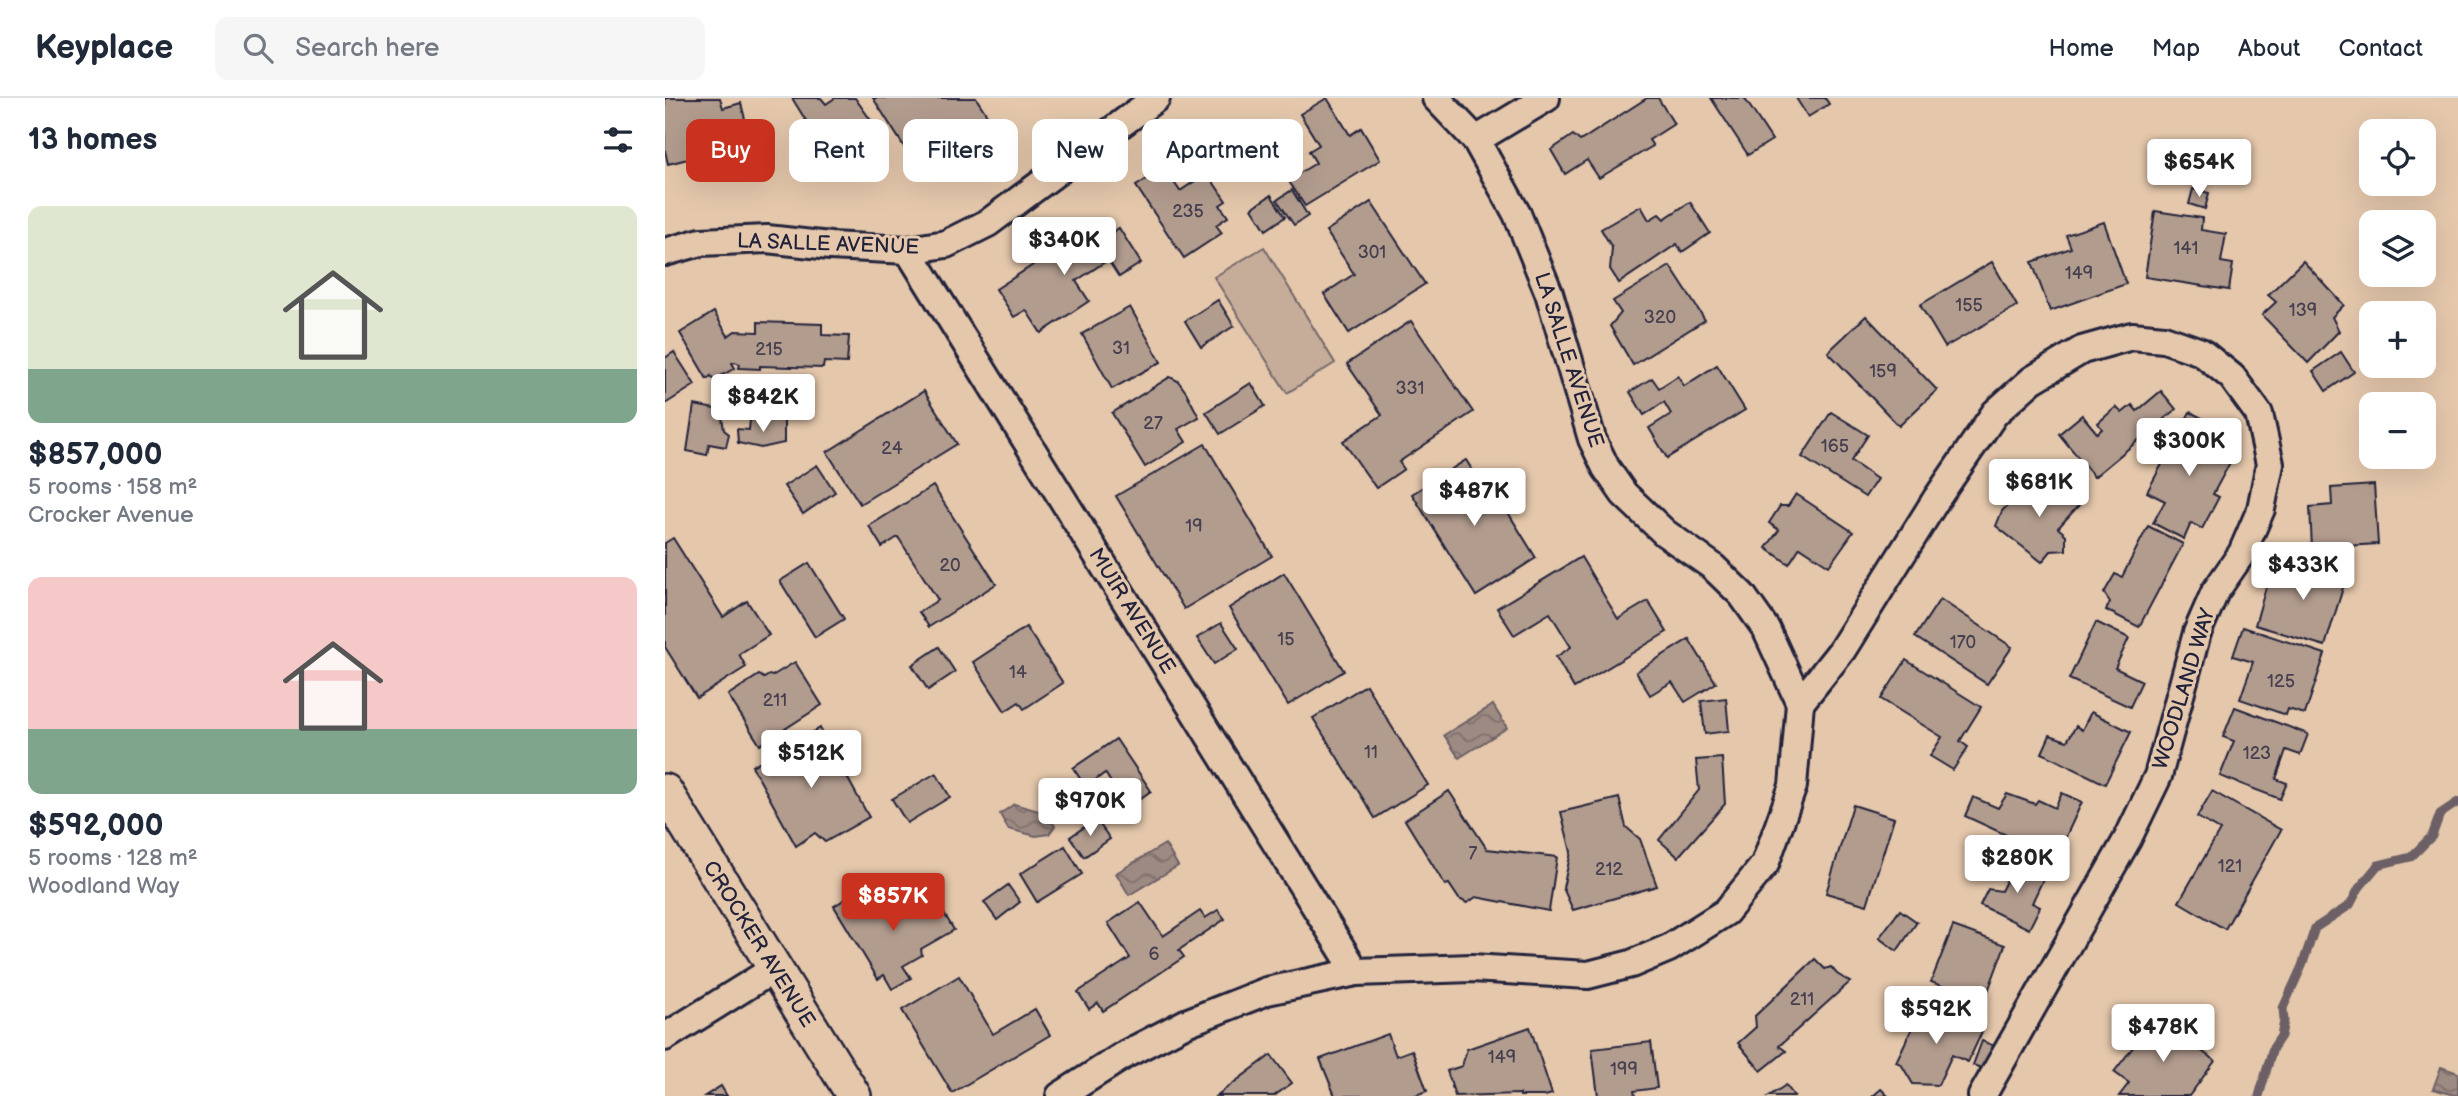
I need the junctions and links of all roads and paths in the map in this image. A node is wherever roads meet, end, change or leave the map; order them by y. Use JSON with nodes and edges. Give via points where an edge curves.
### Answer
{"nodes":[{"id":1,"x":1156,"y":98,"type":"edge"},
{"id":2,"x":1436,"y":98,"type":"edge"},
{"id":3,"x":1546,"y":98,"type":"edge"},
{"id":4,"x":1476,"y":140,"type":"junction"},
{"id":5,"x":908,"y":250,"type":"junction"},
{"id":6,"x":665,"y":252,"type":"edge"},
{"id":7,"x":1800,"y":703,"type":"junction"},
{"id":8,"x":665,"y":791,"type":"edge"},
{"id":9,"x":775,"y":969,"type":"junction"},
{"id":10,"x":1356,"y":972,"type":"junction"},
{"id":11,"x":665,"y":1037,"type":"edge"},
{"id":12,"x":853,"y":1096,"type":"edge"},
{"id":13,"x":1060,"y":1096,"type":"edge"},
{"id":14,"x":1982,"y":1096,"type":"edge"}],
"edges":[{"from":1,"to":5,"type":"street","name":"LA SALLE AVENUE","via":[[988,223],[946,244]]},
{"from":2,"to":4,"type":"street","name":"LA SALLE AVENUE"},
{"from":3,"to":4,"type":"street"},
{"from":4,"to":7,"type":"street","name":"LA SALLE AVENUE","via":[[1517,214],[1549,293],[1592,439],[1606,468],[1624,494],[1665,533],[1712,566],[1742,595],[1766,629]]},
{"from":5,"to":6,"type":"street","name":"LA SALLE AVENUE","via":[[767,239],[701,242]]},
{"from":5,"to":10,"type":"street","name":"MUIR AVENUE"},
{"from":7,"to":10,"type":"street","via":[[1793,786],[1765,864],[1726,912],[1669,948],[1588,975],[1472,968]]},
{"from":7,"to":14,"type":"street","name":"WOODLAND WAY","via":[[1842,650],[1995,413],[2032,380],[2082,349],[2132,337],[2164,339],[2201,352],[2232,377],[2259,414],[2270,464],[2261,509],[2197,633],[2158,776]]},
{"from":8,"to":9,"type":"street","name":"CROCKER AVENUE"},
{"from":9,"to":11,"type":"street"},
{"from":9,"to":12,"type":"street","name":"CROCKER AVENUE"},
{"from":10,"to":13,"type":"street","via":[[1267,991],[1186,1023]]}]}
